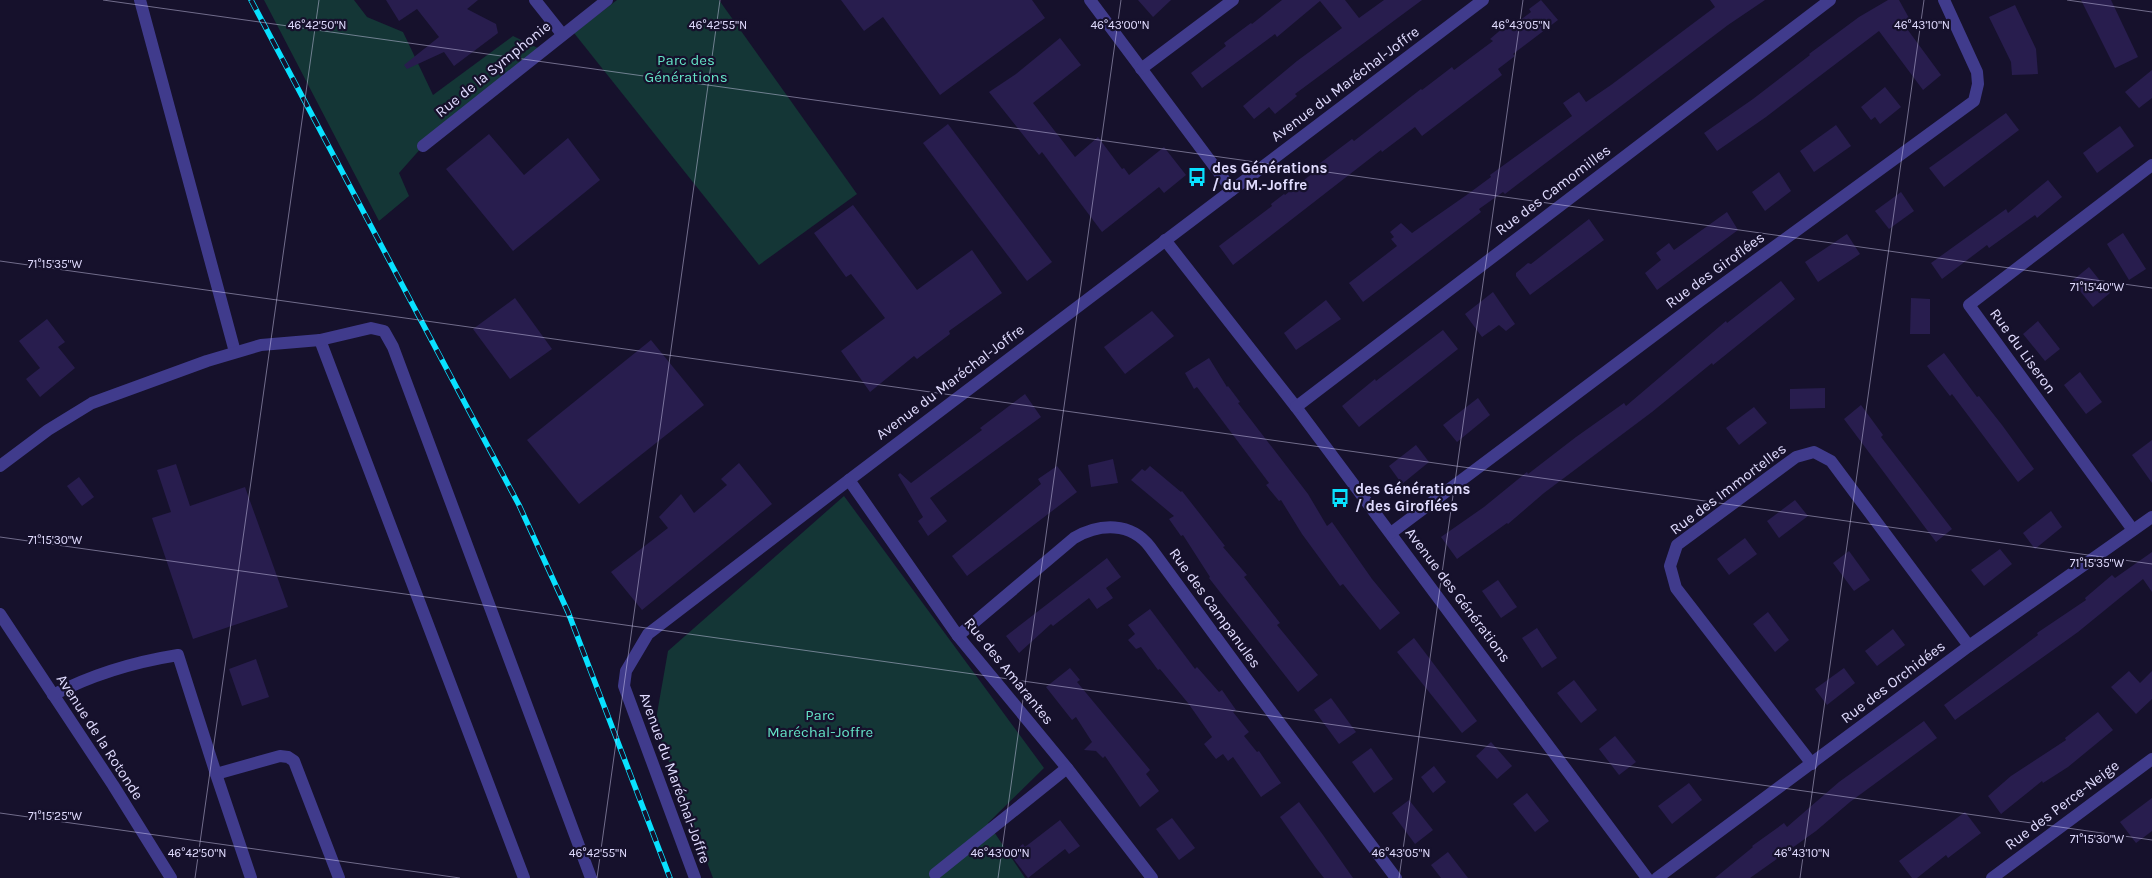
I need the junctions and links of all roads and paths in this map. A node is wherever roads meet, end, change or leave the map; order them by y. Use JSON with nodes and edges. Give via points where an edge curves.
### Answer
{"nodes":[{"id":1,"x":140,"y":0,"type":"edge"},
{"id":2,"x":536,"y":0,"type":"edge"},
{"id":3,"x":607,"y":0,"type":"edge"},
{"id":4,"x":1090,"y":0,"type":"edge"},
{"id":5,"x":1233,"y":0,"type":"edge"},
{"id":6,"x":1483,"y":0,"type":"edge"},
{"id":7,"x":1830,"y":0,"type":"edge"},
{"id":8,"x":1944,"y":0,"type":"edge"},
{"id":9,"x":562,"y":34,"type":"junction"},
{"id":10,"x":1142,"y":69,"type":"junction"},
{"id":11,"x":422,"y":146,"type":"dead end"},
{"id":12,"x":2152,"y":166,"type":"edge"},
{"id":13,"x":1232,"y":190,"type":"junction"},
{"id":14,"x":1165,"y":240,"type":"junction"},
{"id":15,"x":320,"y":340,"type":"junction"},
{"id":16,"x":236,"y":352,"type":"junction"},
{"id":17,"x":1296,"y":407,"type":"junction"},
{"id":18,"x":0,"y":466,"type":"edge"},
{"id":19,"x":848,"y":480,"type":"junction"},
{"id":20,"x":2152,"y":517,"type":"edge"},
{"id":21,"x":2133,"y":530,"type":"junction"},
{"id":22,"x":1391,"y":533,"type":"junction"},
{"id":23,"x":0,"y":614,"type":"edge"},
{"id":24,"x":958,"y":636,"type":"junction"},
{"id":25,"x":1969,"y":646,"type":"junction"},
{"id":26,"x":53,"y":695,"type":"junction"},
{"id":27,"x":2152,"y":759,"type":"edge"},
{"id":28,"x":1812,"y":764,"type":"junction"},
{"id":29,"x":1068,"y":768,"type":"junction"},
{"id":30,"x":216,"y":774,"type":"junction"},
{"id":31,"x":935,"y":874,"type":"dead end"},
{"id":32,"x":172,"y":878,"type":"edge"},
{"id":33,"x":251,"y":878,"type":"edge"},
{"id":34,"x":339,"y":878,"type":"edge"},
{"id":35,"x":524,"y":878,"type":"edge"},
{"id":36,"x":591,"y":878,"type":"edge"},
{"id":37,"x":695,"y":878,"type":"edge"},
{"id":38,"x":1152,"y":878,"type":"edge"},
{"id":39,"x":1396,"y":878,"type":"edge"},
{"id":40,"x":1647,"y":878,"type":"edge"},
{"id":41,"x":1657,"y":878,"type":"edge"},
{"id":42,"x":1992,"y":878,"type":"edge"}],
"edges":[{"from":1,"to":16,"type":"street"},
{"from":2,"to":9,"type":"street"},
{"from":3,"to":9,"type":"street","name":"Rue de la Symphonie"},
{"from":4,"to":10,"type":"street"},
{"from":5,"to":10,"type":"street"},
{"from":6,"to":13,"type":"street","name":"Avenue du Maréchal-Joffre"},
{"from":7,"to":17,"type":"street","name":"Rue des Camomilles"},
{"from":8,"to":22,"type":"street","name":"Rue des Giroflées","via":[[1977,72],[1974,101]]},
{"from":9,"to":11,"type":"street","name":"Rue de la Symphonie"},
{"from":10,"to":13,"type":"street"},
{"from":12,"to":21,"type":"street","name":"Rue du Liseron","via":[[1969,305]]},
{"from":13,"to":14,"type":"street","name":"Avenue du Maréchal-Joffre"},
{"from":14,"to":17,"type":"street","name":"Avenue des Générations"},
{"from":14,"to":19,"type":"street","name":"Avenue du Maréchal-Joffre"},
{"from":15,"to":16,"type":"street"},
{"from":15,"to":35,"type":"street"},
{"from":15,"to":36,"type":"street","via":[[378,328],[384,331],[393,347]]},
{"from":16,"to":18,"type":"street","via":[[92,403],[48,430]]},
{"from":17,"to":22,"type":"street","name":"Avenue des Générations"},
{"from":19,"to":24,"type":"street","name":"Rue des Amarantes"},
{"from":19,"to":37,"type":"street","name":"Avenue du Maréchal-Joffre","via":[[648,634],[626,671],[624,686]]},
{"from":20,"to":21,"type":"street","name":"Rue des Orchidées"},
{"from":21,"to":25,"type":"street","name":"Rue des Orchidées"},
{"from":22,"to":40,"type":"street","name":"Avenue des Générations"},
{"from":23,"to":26,"type":"street","name":"Avenue de la Rotonde"},
{"from":24,"to":29,"type":"street","name":"Rue des Amarantes"},
{"from":24,"to":39,"type":"street","name":"Rue des Campanules","via":[[1085,531],[1109,526],[1134,532],[1144,538]]},
{"from":25,"to":28,"type":"street","name":"Rue des Orchidées"},
{"from":25,"to":28,"type":"street","name":"Rue des Immortelles","via":[[1831,461],[1814,452],[1796,457],[1677,545],[1670,566],[1676,588]]},
{"from":26,"to":30,"type":"street","via":[[116,668],[178,654]]},
{"from":26,"to":32,"type":"street","name":"Avenue de la Rotonde"},
{"from":27,"to":42,"type":"street","name":"Rue des Perce-Neige"},
{"from":28,"to":41,"type":"street","name":"Rue des Orchidées"},
{"from":29,"to":31,"type":"street"},
{"from":29,"to":38,"type":"street","name":"Rue des Amarantes"},
{"from":30,"to":33,"type":"street"},
{"from":30,"to":34,"type":"street","via":[[280,756],[294,761]]}]}
